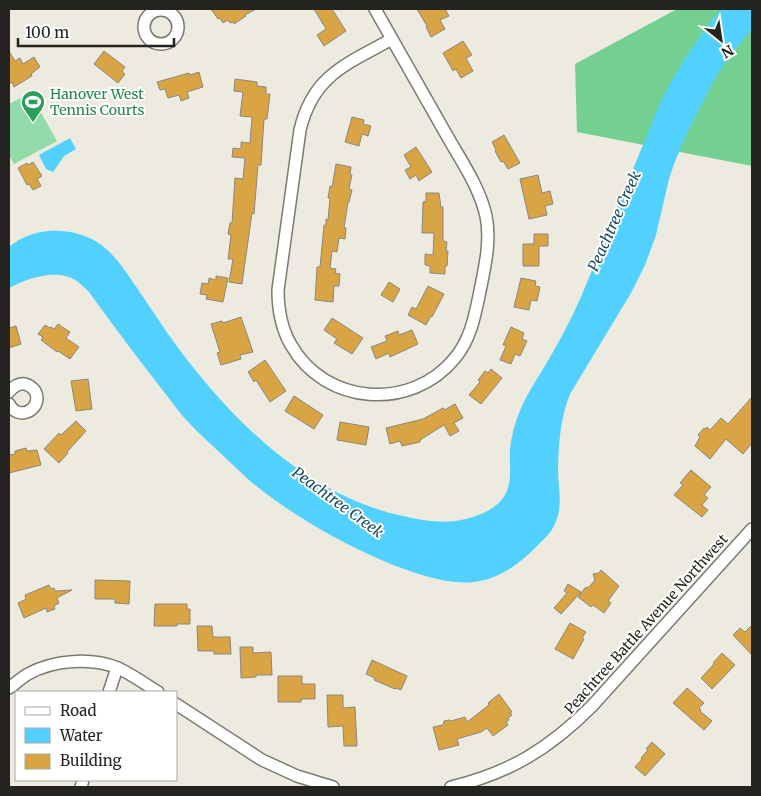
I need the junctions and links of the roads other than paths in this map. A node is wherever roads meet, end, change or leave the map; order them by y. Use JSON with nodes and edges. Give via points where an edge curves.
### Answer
{"nodes":[{"id":1,"x":375,"y":9,"type":"edge"},
{"id":2,"x":392,"y":39,"type":"junction"},
{"id":3,"x":9,"y":392,"type":"edge"},
{"id":4,"x":9,"y":404,"type":"edge"},
{"id":5,"x":752,"y":529,"type":"edge"},
{"id":6,"x":117,"y":668,"type":"junction"},
{"id":7,"x":9,"y":688,"type":"edge"},
{"id":8,"x":109,"y":691,"type":"edge"},
{"id":9,"x":156,"y":691,"type":"edge"},
{"id":10,"x":178,"y":705,"type":"edge"},
{"id":11,"x":333,"y":787,"type":"edge"},
{"id":12,"x":451,"y":787,"type":"edge"}],
"edges":[{"from":1,"to":2,"type":"street"},
{"from":2,"to":2,"type":"street","via":[[477,189],[486,218],[488,248],[473,323],[455,358],[438,375],[417,387],[393,394],[371,395],[333,385],[303,362],[283,327],[278,309],[278,290],[300,130],[307,106],[319,87],[335,72]]},
{"from":3,"to":4,"type":"street","via":[[12,387],[24,384],[33,388],[37,398],[29,411],[21,413]]},
{"from":5,"to":12,"type":"street","name":"Peachtree Battle Avenue Northwest","via":[[571,727],[525,759],[499,772]]},
{"from":6,"to":7,"type":"street","via":[[96,662],[49,665],[28,674]]},
{"from":6,"to":8,"type":"street"},
{"from":6,"to":9,"type":"street"},
{"from":10,"to":11,"type":"street","via":[[262,760],[297,776]]}]}
